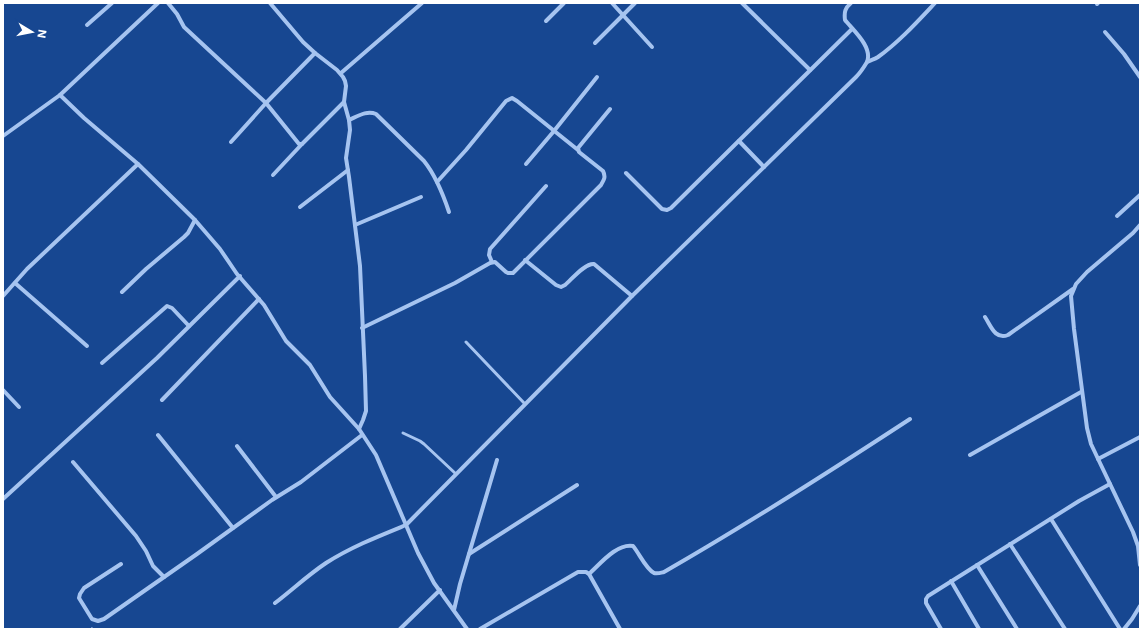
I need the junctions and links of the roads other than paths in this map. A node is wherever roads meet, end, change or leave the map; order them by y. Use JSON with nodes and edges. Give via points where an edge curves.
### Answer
{"nodes":[{"id":1,"x":112,"y":3,"type":"edge"},
{"id":2,"x":158,"y":3,"type":"edge"},
{"id":3,"x":168,"y":3,"type":"edge"},
{"id":4,"x":270,"y":3,"type":"edge"},
{"id":5,"x":422,"y":3,"type":"edge"},
{"id":6,"x":564,"y":3,"type":"edge"},
{"id":7,"x":612,"y":3,"type":"edge"},
{"id":8,"x":635,"y":3,"type":"edge"},
{"id":9,"x":742,"y":3,"type":"edge"},
{"id":10,"x":851,"y":3,"type":"edge"},
{"id":11,"x":934,"y":4,"type":"edge"},
{"id":12,"x":623,"y":15,"type":"junction"},
{"id":13,"x":546,"y":21,"type":"dead end"},
{"id":14,"x":87,"y":26,"type":"dead end"},
{"id":15,"x":852,"y":29,"type":"junction"},
{"id":16,"x":1105,"y":32,"type":"dead end"},
{"id":17,"x":595,"y":43,"type":"dead end"},
{"id":18,"x":652,"y":47,"type":"dead end"},
{"id":19,"x":315,"y":53,"type":"junction"},
{"id":20,"x":867,"y":62,"type":"junction"},
{"id":21,"x":810,"y":70,"type":"junction"},
{"id":22,"x":340,"y":73,"type":"junction"},
{"id":23,"x":597,"y":77,"type":"dead end"},
{"id":24,"x":1140,"y":77,"type":"edge"},
{"id":25,"x":60,"y":95,"type":"junction"},
{"id":26,"x":344,"y":102,"type":"junction"},
{"id":27,"x":266,"y":103,"type":"junction"},
{"id":28,"x":610,"y":109,"type":"dead end"},
{"id":29,"x":349,"y":120,"type":"junction"},
{"id":30,"x":554,"y":131,"type":"junction"},
{"id":31,"x":3,"y":136,"type":"edge"},
{"id":32,"x":739,"y":140,"type":"junction"},
{"id":33,"x":232,"y":142,"type":"dead end"},
{"id":34,"x":302,"y":144,"type":"junction"},
{"id":35,"x":578,"y":150,"type":"junction"},
{"id":36,"x":138,"y":164,"type":"junction"},
{"id":37,"x":526,"y":164,"type":"dead end"},
{"id":38,"x":764,"y":167,"type":"junction"},
{"id":39,"x":348,"y":170,"type":"junction"},
{"id":40,"x":626,"y":173,"type":"dead end"},
{"id":41,"x":273,"y":175,"type":"dead end"},
{"id":42,"x":437,"y":182,"type":"junction"},
{"id":43,"x":546,"y":186,"type":"dead end"},
{"id":44,"x":1140,"y":195,"type":"edge"},
{"id":45,"x":421,"y":197,"type":"dead end"},
{"id":46,"x":300,"y":207,"type":"dead end"},
{"id":47,"x":449,"y":212,"type":"dead end"},
{"id":48,"x":1117,"y":216,"type":"dead end"},
{"id":49,"x":195,"y":220,"type":"junction"},
{"id":50,"x":355,"y":225,"type":"junction"},
{"id":51,"x":1140,"y":225,"type":"edge"},
{"id":52,"x":525,"y":260,"type":"junction"},
{"id":53,"x":492,"y":262,"type":"junction"},
{"id":54,"x":240,"y":276,"type":"junction"},
{"id":55,"x":15,"y":283,"type":"junction"},
{"id":56,"x":1073,"y":288,"type":"junction"},
{"id":57,"x":122,"y":292,"type":"dead end"},
{"id":58,"x":3,"y":296,"type":"edge"},
{"id":59,"x":632,"y":296,"type":"junction"},
{"id":60,"x":259,"y":299,"type":"junction"},
{"id":61,"x":985,"y":317,"type":"dead end"},
{"id":62,"x":189,"y":326,"type":"junction"},
{"id":63,"x":362,"y":328,"type":"junction"},
{"id":64,"x":466,"y":342,"type":"dead end"},
{"id":65,"x":87,"y":346,"type":"dead end"},
{"id":66,"x":102,"y":363,"type":"dead end"},
{"id":67,"x":3,"y":390,"type":"edge"},
{"id":68,"x":1081,"y":392,"type":"junction"},
{"id":69,"x":162,"y":400,"type":"dead end"},
{"id":70,"x":525,"y":404,"type":"junction"},
{"id":71,"x":19,"y":407,"type":"dead end"},
{"id":72,"x":910,"y":419,"type":"dead end"},
{"id":73,"x":358,"y":429,"type":"junction"},
{"id":74,"x":403,"y":433,"type":"dead end"},
{"id":75,"x":158,"y":435,"type":"dead end"},
{"id":76,"x":362,"y":435,"type":"junction"},
{"id":77,"x":1140,"y":438,"type":"edge"},
{"id":78,"x":237,"y":446,"type":"dead end"},
{"id":79,"x":970,"y":455,"type":"dead end"},
{"id":80,"x":1098,"y":459,"type":"junction"},
{"id":81,"x":497,"y":460,"type":"dead end"},
{"id":82,"x":73,"y":462,"type":"dead end"},
{"id":83,"x":456,"y":474,"type":"junction"},
{"id":84,"x":1110,"y":484,"type":"junction"},
{"id":85,"x":577,"y":485,"type":"dead end"},
{"id":86,"x":276,"y":497,"type":"junction"},
{"id":87,"x":3,"y":499,"type":"edge"},
{"id":88,"x":1051,"y":519,"type":"junction"},
{"id":89,"x":406,"y":525,"type":"junction"},
{"id":90,"x":233,"y":528,"type":"junction"},
{"id":91,"x":1010,"y":544,"type":"junction"},
{"id":92,"x":469,"y":554,"type":"junction"},
{"id":93,"x":121,"y":564,"type":"dead end"},
{"id":94,"x":977,"y":565,"type":"junction"},
{"id":95,"x":1140,"y":565,"type":"edge"},
{"id":96,"x":589,"y":574,"type":"junction"},
{"id":97,"x":164,"y":577,"type":"junction"},
{"id":98,"x":951,"y":581,"type":"junction"},
{"id":99,"x":440,"y":590,"type":"junction"},
{"id":100,"x":275,"y":603,"type":"dead end"},
{"id":101,"x":1140,"y":606,"type":"edge"},
{"id":102,"x":454,"y":610,"type":"junction"},
{"id":103,"x":400,"y":629,"type":"edge"},
{"id":104,"x":468,"y":629,"type":"edge"},
{"id":105,"x":480,"y":629,"type":"edge"},
{"id":106,"x":620,"y":629,"type":"edge"},
{"id":107,"x":941,"y":629,"type":"edge"},
{"id":108,"x":979,"y":629,"type":"edge"},
{"id":109,"x":1017,"y":629,"type":"edge"},
{"id":110,"x":1065,"y":629,"type":"edge"},
{"id":111,"x":1120,"y":629,"type":"edge"},
{"id":112,"x":1124,"y":629,"type":"edge"}],
"edges":[{"from":1,"to":14,"type":"street"},
{"from":2,"to":25,"type":"street"},
{"from":3,"to":27,"type":"street","via":[[184,27]]},
{"from":4,"to":19,"type":"street"},
{"from":5,"to":22,"type":"street"},
{"from":6,"to":13,"type":"street"},
{"from":7,"to":12,"type":"street"},
{"from":8,"to":12,"type":"street"},
{"from":9,"to":21,"type":"street"},
{"from":10,"to":15,"type":"street","via":[[845,10],[844,20]]},
{"from":11,"to":20,"type":"street","via":[[882,54]]},
{"from":12,"to":17,"type":"street"},
{"from":12,"to":18,"type":"street"},
{"from":15,"to":20,"type":"street","via":[[867,47]]},
{"from":15,"to":21,"type":"street"},
{"from":16,"to":24,"type":"street"},
{"from":19,"to":22,"type":"street"},
{"from":19,"to":27,"type":"street"},
{"from":20,"to":38,"type":"street","via":[[856,77]]},
{"from":21,"to":32,"type":"street"},
{"from":22,"to":26,"type":"street","via":[[346,86]]},
{"from":23,"to":30,"type":"street"},
{"from":25,"to":31,"type":"street"},
{"from":25,"to":36,"type":"street"},
{"from":26,"to":29,"type":"street"},
{"from":26,"to":34,"type":"street"},
{"from":27,"to":33,"type":"street"},
{"from":27,"to":34,"type":"street","via":[[297,142]]},
{"from":28,"to":35,"type":"street"},
{"from":29,"to":39,"type":"street","via":[[346,158]]},
{"from":29,"to":42,"type":"street","via":[[368,112],[376,114],[430,167]]},
{"from":30,"to":35,"type":"street"},
{"from":30,"to":37,"type":"street"},
{"from":30,"to":42,"type":"street","via":[[515,100],[509,99]]},
{"from":32,"to":38,"type":"street"},
{"from":32,"to":40,"type":"street","via":[[672,208],[667,210]]},
{"from":34,"to":41,"type":"street"},
{"from":35,"to":52,"type":"street","via":[[603,171],[605,179]]},
{"from":36,"to":49,"type":"street"},
{"from":36,"to":55,"type":"street"},
{"from":38,"to":59,"type":"street"},
{"from":39,"to":46,"type":"street"},
{"from":39,"to":50,"type":"street"},
{"from":42,"to":47,"type":"street"},
{"from":43,"to":53,"type":"street","via":[[490,249]]},
{"from":44,"to":48,"type":"street"},
{"from":45,"to":50,"type":"street"},
{"from":49,"to":54,"type":"street"},
{"from":49,"to":57,"type":"street","via":[[184,237]]},
{"from":50,"to":63,"type":"street","via":[[360,266]]},
{"from":51,"to":56,"type":"street","via":[[1087,272]]},
{"from":52,"to":53,"type":"street","via":[[513,273],[508,274],[497,263]]},
{"from":52,"to":59,"type":"street","via":[[561,287],[586,265],[592,263]]},
{"from":53,"to":63,"type":"street"},
{"from":54,"to":60,"type":"street"},
{"from":54,"to":62,"type":"street"},
{"from":55,"to":58,"type":"street"},
{"from":55,"to":65,"type":"street"},
{"from":56,"to":61,"type":"street","via":[[1008,336],[998,336]]},
{"from":56,"to":68,"type":"street","via":[[1071,296]]},
{"from":59,"to":70,"type":"street"},
{"from":60,"to":69,"type":"street"},
{"from":60,"to":73,"type":"street","via":[[286,341],[310,365],[330,398]]},
{"from":62,"to":66,"type":"street","via":[[167,306]]},
{"from":62,"to":87,"type":"street"},
{"from":63,"to":73,"type":"street","via":[[366,411]]},
{"from":64,"to":70,"type":"lane"},
{"from":67,"to":71,"type":"street"},
{"from":68,"to":79,"type":"street"},
{"from":68,"to":80,"type":"street","via":[[1087,428]]},
{"from":70,"to":83,"type":"street"},
{"from":72,"to":96,"type":"street","via":[[823,476],[664,572],[654,573],[633,546],[628,545],[622,546]]},
{"from":73,"to":76,"type":"street"},
{"from":74,"to":83,"type":"lane","via":[[424,444]]},
{"from":75,"to":90,"type":"street"},
{"from":76,"to":86,"type":"street","via":[[301,482]]},
{"from":76,"to":89,"type":"street","via":[[376,455]]},
{"from":77,"to":80,"type":"street"},
{"from":78,"to":86,"type":"street"},
{"from":80,"to":84,"type":"street"},
{"from":81,"to":92,"type":"street"},
{"from":82,"to":97,"type":"street","via":[[139,540],[153,566]]},
{"from":83,"to":89,"type":"street"},
{"from":84,"to":88,"type":"street"},
{"from":84,"to":95,"type":"street","via":[[1134,532]]},
{"from":85,"to":92,"type":"street"},
{"from":86,"to":90,"type":"street"},
{"from":88,"to":91,"type":"street"},
{"from":88,"to":111,"type":"street"},
{"from":89,"to":99,"type":"street","via":[[418,553]]},
{"from":89,"to":100,"type":"street","via":[[345,552],[325,564]]},
{"from":90,"to":97,"type":"street"},
{"from":91,"to":94,"type":"street"},
{"from":91,"to":110,"type":"street"},
{"from":92,"to":102,"type":"street"},
{"from":93,"to":97,"type":"street","via":[[84,588],[80,594],[78,598],[92,619],[104,619]]},
{"from":94,"to":98,"type":"street"},
{"from":94,"to":109,"type":"street"},
{"from":96,"to":105,"type":"street","via":[[578,572],[571,575]]},
{"from":96,"to":106,"type":"street"},
{"from":98,"to":107,"type":"street","via":[[926,599],[930,612]]},
{"from":98,"to":108,"type":"street"},
{"from":99,"to":102,"type":"street"},
{"from":99,"to":103,"type":"street"},
{"from":101,"to":112,"type":"street"},
{"from":102,"to":104,"type":"street"}]}
